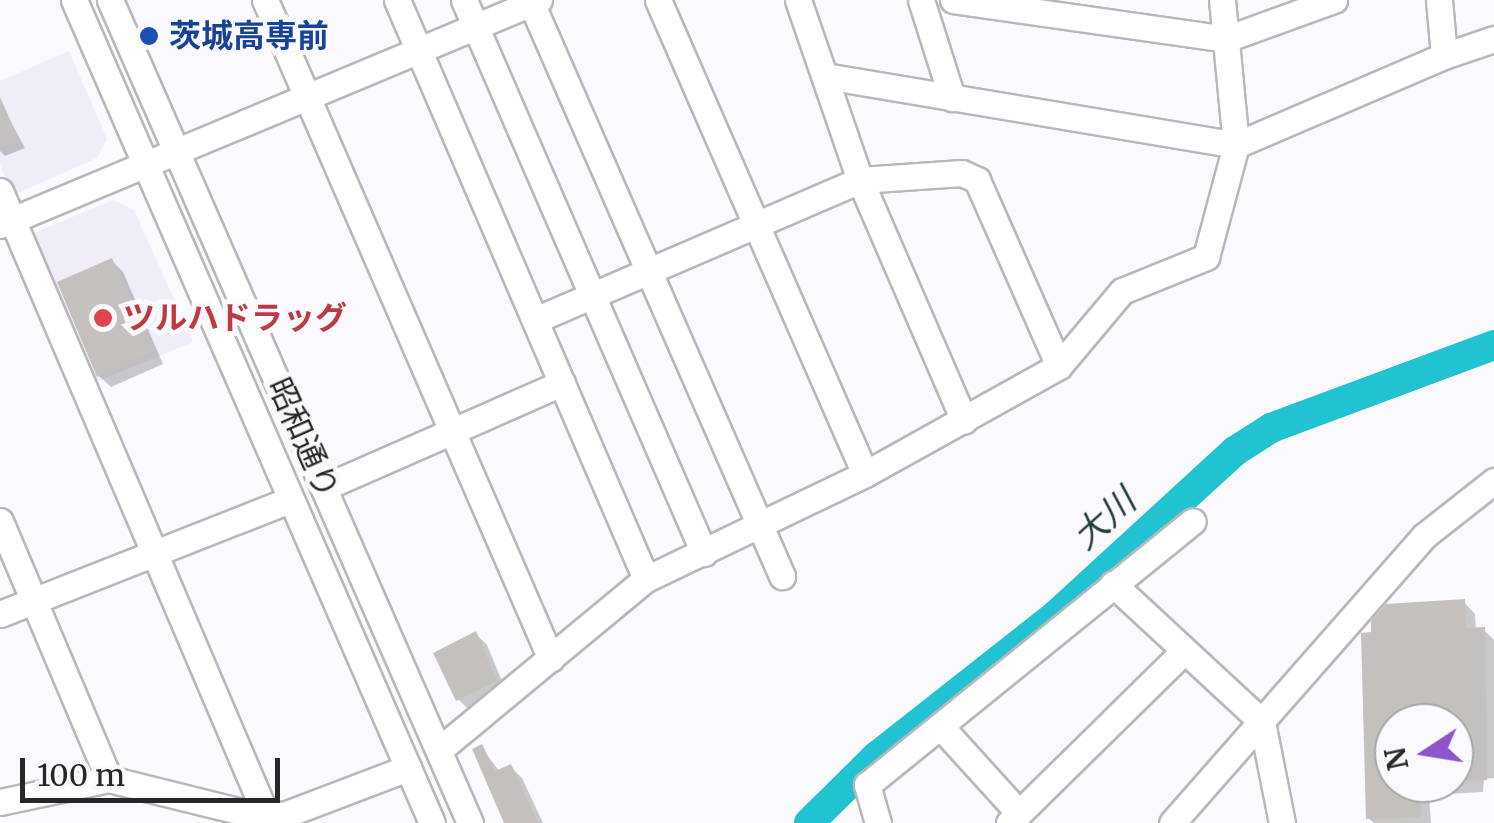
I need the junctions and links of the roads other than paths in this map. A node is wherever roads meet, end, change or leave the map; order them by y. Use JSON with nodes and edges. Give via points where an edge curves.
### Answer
{"nodes":[{"id":1,"x":74,"y":0,"type":"edge"},
{"id":2,"x":110,"y":0,"type":"edge"},
{"id":3,"x":265,"y":0,"type":"edge"},
{"id":4,"x":398,"y":0,"type":"edge"},
{"id":5,"x":464,"y":0,"type":"edge"},
{"id":6,"x":658,"y":0,"type":"edge"},
{"id":7,"x":798,"y":0,"type":"edge"},
{"id":8,"x":921,"y":0,"type":"edge"},
{"id":9,"x":953,"y":0,"type":"edge"},
{"id":10,"x":1222,"y":0,"type":"edge"},
{"id":11,"x":1334,"y":0,"type":"edge"},
{"id":12,"x":1440,"y":0,"type":"edge"},
{"id":13,"x":534,"y":1,"type":"edge"},
{"id":14,"x":475,"y":26,"type":"junction"},
{"id":15,"x":1494,"y":39,"type":"edge"},
{"id":16,"x":1226,"y":40,"type":"junction"},
{"id":17,"x":419,"y":49,"type":"junction"},
{"id":18,"x":1444,"y":56,"type":"junction"},
{"id":19,"x":825,"y":76,"type":"junction"},
{"id":20,"x":306,"y":96,"type":"junction"},
{"id":21,"x":952,"y":98,"type":"junction"},
{"id":22,"x":1236,"y":145,"type":"junction"},
{"id":23,"x":175,"y":149,"type":"junction"},
{"id":24,"x":145,"y":162,"type":"junction"},
{"id":25,"x":860,"y":180,"type":"junction"},
{"id":26,"x":0,"y":191,"type":"edge"},
{"id":27,"x":6,"y":223,"type":"edge"},
{"id":28,"x":754,"y":224,"type":"junction"},
{"id":29,"x":650,"y":269,"type":"junction"},
{"id":30,"x":592,"y":294,"type":"junction"},
{"id":31,"x":535,"y":320,"type":"junction"},
{"id":32,"x":1059,"y":366,"type":"junction"},
{"id":33,"x":562,"y":383,"type":"junction"},
{"id":34,"x":964,"y":420,"type":"junction"},
{"id":35,"x":451,"y":430,"type":"junction"},
{"id":36,"x":865,"y":474,"type":"junction"},
{"id":37,"x":1494,"y":480,"type":"edge"},
{"id":38,"x":325,"y":487,"type":"junction"},
{"id":39,"x":289,"y":500,"type":"junction"},
{"id":40,"x":0,"y":520,"type":"edge"},
{"id":41,"x":1193,"y":521,"type":"dead end"},
{"id":42,"x":760,"y":528,"type":"junction"},
{"id":43,"x":704,"y":553,"type":"junction"},
{"id":44,"x":155,"y":554,"type":"junction"},
{"id":45,"x":782,"y":576,"type":"dead end"},
{"id":46,"x":646,"y":579,"type":"junction"},
{"id":47,"x":1112,"y":584,"type":"junction"},
{"id":48,"x":35,"y":602,"type":"junction"},
{"id":49,"x":0,"y":614,"type":"edge"},
{"id":50,"x":1184,"y":651,"type":"junction"},
{"id":51,"x":551,"y":659,"type":"junction"},
{"id":52,"x":1262,"y":722,"type":"junction"},
{"id":53,"x":941,"y":727,"type":"junction"},
{"id":54,"x":438,"y":750,"type":"junction"},
{"id":55,"x":408,"y":768,"type":"junction"},
{"id":56,"x":109,"y":778,"type":"junction"},
{"id":57,"x":0,"y":802,"type":"edge"},
{"id":58,"x":266,"y":814,"type":"junction"},
{"id":59,"x":1014,"y":818,"type":"edge"},
{"id":60,"x":432,"y":823,"type":"edge"},
{"id":61,"x":470,"y":823,"type":"edge"},
{"id":62,"x":878,"y":823,"type":"edge"},
{"id":63,"x":1172,"y":823,"type":"edge"},
{"id":64,"x":1282,"y":823,"type":"edge"}],
"edges":[{"from":1,"to":24,"type":"street","name":"昭和通り"},
{"from":2,"to":23,"type":"street","name":"昭和通り"},
{"from":3,"to":20,"type":"street"},
{"from":4,"to":17,"type":"street"},
{"from":5,"to":14,"type":"street"},
{"from":6,"to":28,"type":"street"},
{"from":7,"to":19,"type":"street"},
{"from":8,"to":21,"type":"street"},
{"from":9,"to":16,"type":"street"},
{"from":10,"to":16,"type":"street"},
{"from":11,"to":16,"type":"street"},
{"from":12,"to":18,"type":"street"},
{"from":13,"to":14,"type":"street"},
{"from":13,"to":29,"type":"street"},
{"from":14,"to":17,"type":"street"},
{"from":14,"to":30,"type":"street"},
{"from":15,"to":18,"type":"street"},
{"from":16,"to":22,"type":"street"},
{"from":17,"to":20,"type":"street"},
{"from":17,"to":31,"type":"street"},
{"from":18,"to":22,"type":"street"},
{"from":19,"to":21,"type":"street"},
{"from":19,"to":25,"type":"street"},
{"from":20,"to":23,"type":"street"},
{"from":20,"to":35,"type":"street"},
{"from":21,"to":22,"type":"street"},
{"from":22,"to":32,"type":"street","via":[[1206,256],[1122,291]]},
{"from":23,"to":24,"type":"street"},
{"from":23,"to":38,"type":"street","name":"昭和通り"},
{"from":24,"to":27,"type":"street"},
{"from":24,"to":39,"type":"street","name":"昭和通り"},
{"from":25,"to":28,"type":"street"},
{"from":25,"to":32,"type":"street","via":[[962,173],[977,180]]},
{"from":25,"to":34,"type":"street"},
{"from":26,"to":27,"type":"street"},
{"from":27,"to":44,"type":"street"},
{"from":28,"to":29,"type":"street"},
{"from":28,"to":36,"type":"street"},
{"from":29,"to":30,"type":"street"},
{"from":29,"to":42,"type":"street"},
{"from":30,"to":31,"type":"street"},
{"from":30,"to":43,"type":"street"},
{"from":31,"to":33,"type":"street"},
{"from":32,"to":34,"type":"street"},
{"from":33,"to":35,"type":"street"},
{"from":33,"to":46,"type":"street"},
{"from":34,"to":36,"type":"street"},
{"from":35,"to":38,"type":"street"},
{"from":35,"to":51,"type":"street"},
{"from":36,"to":42,"type":"street"},
{"from":37,"to":52,"type":"street","via":[[1424,536]]},
{"from":38,"to":54,"type":"street","name":"昭和通り"},
{"from":39,"to":44,"type":"street"},
{"from":39,"to":55,"type":"street","name":"昭和通り"},
{"from":40,"to":48,"type":"street"},
{"from":41,"to":47,"type":"street"},
{"from":42,"to":43,"type":"street"},
{"from":42,"to":45,"type":"street"},
{"from":43,"to":46,"type":"street"},
{"from":44,"to":48,"type":"street"},
{"from":44,"to":58,"type":"street"},
{"from":46,"to":51,"type":"street"},
{"from":47,"to":50,"type":"street"},
{"from":47,"to":53,"type":"street"},
{"from":48,"to":49,"type":"street"},
{"from":48,"to":56,"type":"street"},
{"from":50,"to":52,"type":"street"},
{"from":50,"to":59,"type":"street"},
{"from":51,"to":54,"type":"street"},
{"from":52,"to":63,"type":"street"},
{"from":52,"to":64,"type":"street"},
{"from":53,"to":59,"type":"street"},
{"from":53,"to":62,"type":"street","via":[[866,785]]},
{"from":54,"to":61,"type":"street","name":"昭和通り"},
{"from":55,"to":58,"type":"street","via":[[284,815]]},
{"from":55,"to":60,"type":"street","name":"昭和通り"},
{"from":56,"to":57,"type":"street"},
{"from":56,"to":58,"type":"street"}]}
